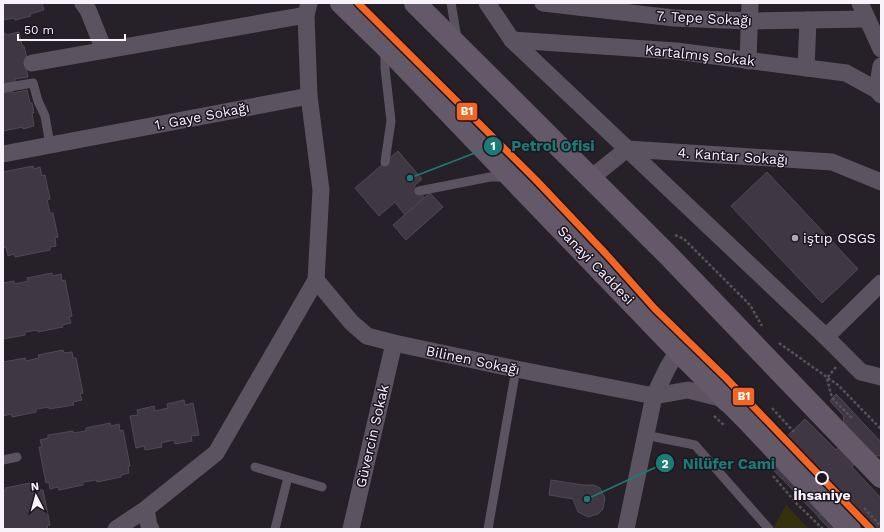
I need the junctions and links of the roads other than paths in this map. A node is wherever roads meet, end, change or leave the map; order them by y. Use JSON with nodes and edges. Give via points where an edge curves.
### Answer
{"nodes":[{"id":1,"x":82,"y":3,"type":"edge"},
{"id":2,"x":292,"y":3,"type":"edge"},
{"id":3,"x":341,"y":3,"type":"edge"},
{"id":4,"x":415,"y":3,"type":"edge"},
{"id":5,"x":452,"y":3,"type":"edge"},
{"id":6,"x":487,"y":3,"type":"edge"},
{"id":7,"x":542,"y":3,"type":"edge"},
{"id":8,"x":750,"y":3,"type":"edge"},
{"id":9,"x":860,"y":3,"type":"edge"},
{"id":10,"x":307,"y":9,"type":"edge"},
{"id":11,"x":674,"y":10,"type":"edge"},
{"id":12,"x":867,"y":19,"type":"junction"},
{"id":13,"x":808,"y":20,"type":"junction"},
{"id":14,"x":750,"y":21,"type":"junction"},
{"id":15,"x":512,"y":40,"type":"junction"},
{"id":16,"x":385,"y":46,"type":"junction"},
{"id":17,"x":459,"y":47,"type":"junction"},
{"id":18,"x":881,"y":49,"type":"edge"},
{"id":19,"x":104,"y":50,"type":"junction"},
{"id":20,"x":748,"y":61,"type":"junction"},
{"id":21,"x":32,"y":63,"type":"dead end"},
{"id":22,"x":881,"y":66,"type":"edge"},
{"id":23,"x":806,"y":68,"type":"junction"},
{"id":24,"x":3,"y":88,"type":"edge"},
{"id":25,"x":879,"y":93,"type":"edge"},
{"id":26,"x":309,"y":96,"type":"junction"},
{"id":27,"x":50,"y":144,"type":"junction"},
{"id":28,"x":627,"y":149,"type":"junction"},
{"id":29,"x":3,"y":154,"type":"edge"},
{"id":30,"x":385,"y":162,"type":"dead end"},
{"id":31,"x":512,"y":177,"type":"junction"},
{"id":32,"x":591,"y":178,"type":"junction"},
{"id":33,"x":881,"y":182,"type":"edge"},
{"id":34,"x":419,"y":191,"type":"dead end"},
{"id":35,"x":316,"y":280,"type":"junction"},
{"id":36,"x":881,"y":283,"type":"edge"},
{"id":37,"x":826,"y":337,"type":"junction"},
{"id":38,"x":394,"y":343,"type":"junction"},
{"id":39,"x":678,"y":352,"type":"junction"},
{"id":40,"x":516,"y":369,"type":"junction"},
{"id":41,"x":881,"y":377,"type":"edge"},
{"id":42,"x":654,"y":396,"type":"junction"},
{"id":43,"x":745,"y":418,"type":"junction"},
{"id":44,"x":645,"y":435,"type":"junction"},
{"id":45,"x":17,"y":457,"type":"dead end"},
{"id":46,"x":3,"y":460,"type":"edge"},
{"id":47,"x":255,"y":467,"type":"dead end"},
{"id":48,"x":881,"y":476,"type":"edge"},
{"id":49,"x":288,"y":477,"type":"junction"},
{"id":50,"x":322,"y":487,"type":"dead end"},
{"id":51,"x":146,"y":509,"type":"junction"},
{"id":52,"x":116,"y":529,"type":"edge"},
{"id":53,"x":151,"y":529,"type":"edge"},
{"id":54,"x":275,"y":529,"type":"edge"},
{"id":55,"x":351,"y":529,"type":"edge"},
{"id":56,"x":488,"y":529,"type":"edge"},
{"id":57,"x":626,"y":529,"type":"edge"},
{"id":58,"x":769,"y":529,"type":"edge"},
{"id":59,"x":850,"y":529,"type":"edge"}],
"edges":[{"from":1,"to":19,"type":"street","via":[[88,10]]},
{"from":2,"to":10,"type":"street"},
{"from":3,"to":16,"type":"highway","name":"Sanayi Caddesi"},
{"from":4,"to":17,"type":"highway"},
{"from":5,"to":17,"type":"lane"},
{"from":6,"to":15,"type":"street"},
{"from":7,"to":11,"type":"street","name":"7. Tepe Sokağı"},
{"from":8,"to":14,"type":"street"},
{"from":9,"to":12,"type":"street"},
{"from":10,"to":19,"type":"street"},
{"from":10,"to":26,"type":"street"},
{"from":11,"to":14,"type":"street","name":"7. Tepe Sokağı"},
{"from":12,"to":13,"type":"street","name":"7. Tepe Sokağı"},
{"from":12,"to":18,"type":"street"},
{"from":13,"to":14,"type":"street","name":"7. Tepe Sokağı"},
{"from":13,"to":23,"type":"street"},
{"from":14,"to":20,"type":"street"},
{"from":15,"to":20,"type":"street","name":"Kartalmış Sokak","via":[[676,51]]},
{"from":15,"to":28,"type":"street"},
{"from":16,"to":30,"type":"lane","via":[[391,121]]},
{"from":16,"to":31,"type":"highway","name":"Sanayi Caddesi"},
{"from":17,"to":32,"type":"highway"},
{"from":19,"to":21,"type":"street"},
{"from":20,"to":23,"type":"street","name":"Kartalmış Sokak"},
{"from":22,"to":25,"type":"street"},
{"from":23,"to":25,"type":"street","name":"Kartalmış Sokak","via":[[846,73]]},
{"from":24,"to":27,"type":"lane","via":[[33,83],[45,116]]},
{"from":26,"to":27,"type":"street","name":"1. Gaye Sokağı"},
{"from":26,"to":35,"type":"street","via":[[321,190]]},
{"from":27,"to":29,"type":"street","name":"1. Gaye Sokağı"},
{"from":28,"to":32,"type":"street"},
{"from":28,"to":33,"type":"street","name":"4. Kantar Sokağı","via":[[832,162]]},
{"from":28,"to":37,"type":"street"},
{"from":31,"to":34,"type":"lane","via":[[490,178]]},
{"from":31,"to":39,"type":"highway","name":"Sanayi Caddesi"},
{"from":32,"to":48,"type":"highway","via":[[666,252]]},
{"from":35,"to":38,"type":"street","name":"Bilinen Sokağı","via":[[350,322],[367,336]]},
{"from":35,"to":51,"type":"street","via":[[216,453]]},
{"from":36,"to":37,"type":"street"},
{"from":37,"to":41,"type":"street","via":[[861,372]]},
{"from":38,"to":40,"type":"street","name":"Bilinen Sokağı"},
{"from":38,"to":55,"type":"street","name":"Güvercin Sokak"},
{"from":39,"to":42,"type":"street"},
{"from":39,"to":43,"type":"highway","name":"Sanayi Caddesi"},
{"from":40,"to":42,"type":"street","name":"Bilinen Sokağı"},
{"from":40,"to":56,"type":"lane"},
{"from":42,"to":43,"type":"street","via":[[688,390],[720,398]]},
{"from":42,"to":44,"type":"street"},
{"from":43,"to":59,"type":"highway","name":"Sanayi Caddesi"},
{"from":44,"to":57,"type":"street"},
{"from":44,"to":58,"type":"lane","via":[[695,445]]},
{"from":45,"to":46,"type":"lane"},
{"from":47,"to":49,"type":"lane"},
{"from":49,"to":50,"type":"lane"},
{"from":49,"to":54,"type":"lane"},
{"from":51,"to":52,"type":"street"},
{"from":51,"to":53,"type":"street"}]}
